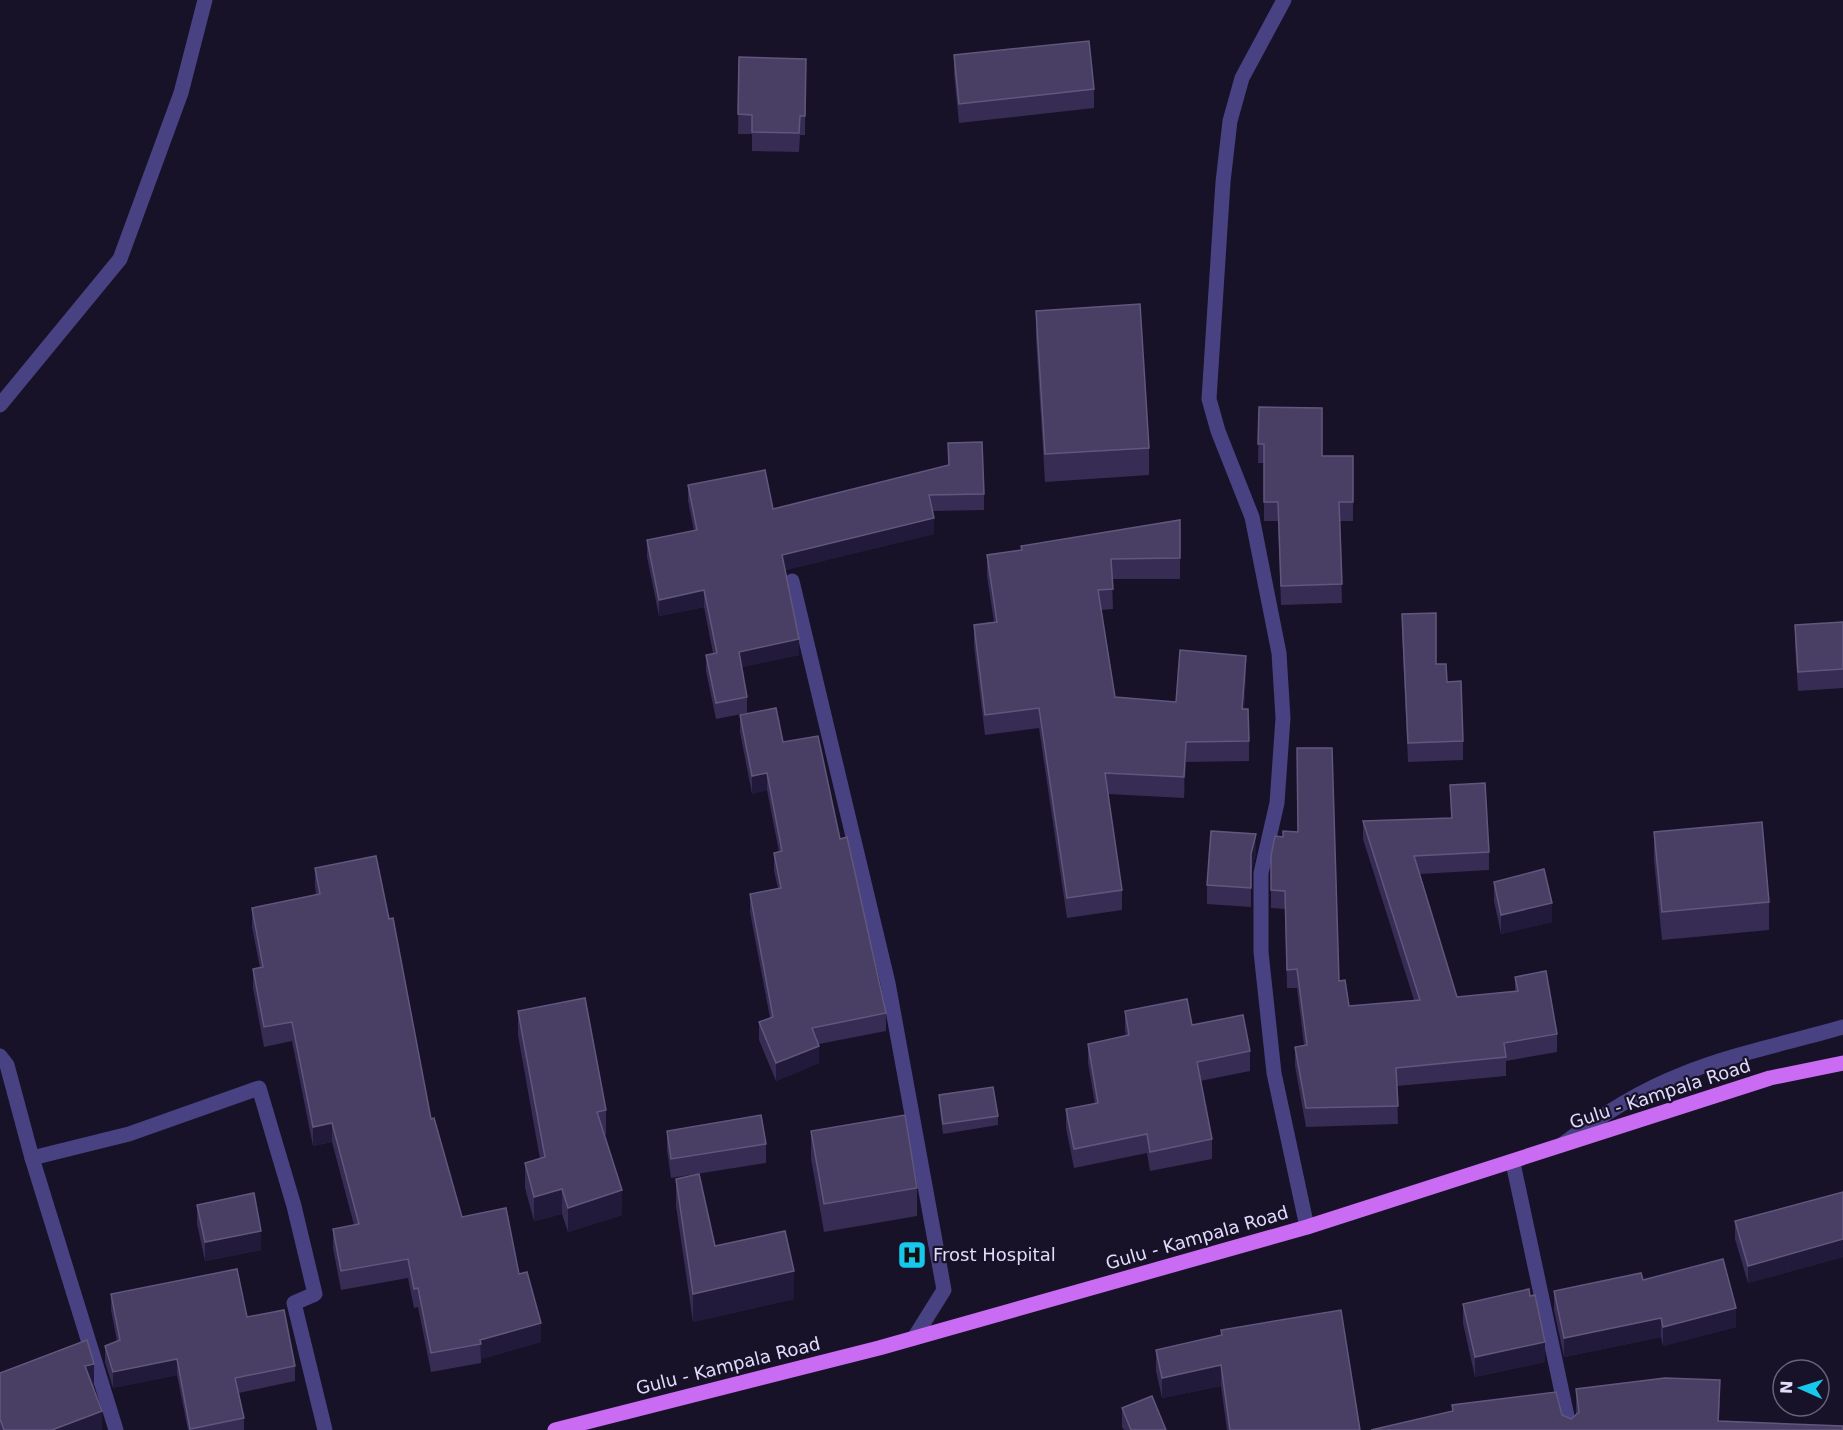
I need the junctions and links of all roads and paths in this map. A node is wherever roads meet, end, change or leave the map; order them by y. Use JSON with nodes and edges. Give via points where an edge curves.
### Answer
{"nodes":[{"id":1,"x":205,"y":0,"type":"edge"},
{"id":2,"x":1284,"y":0,"type":"edge"},
{"id":3,"x":0,"y":405,"type":"edge"},
{"id":4,"x":792,"y":582,"type":"dead end"},
{"id":5,"x":1843,"y":1027,"type":"edge"},
{"id":6,"x":0,"y":1056,"type":"edge"},
{"id":7,"x":1843,"y":1063,"type":"edge"},
{"id":8,"x":1559,"y":1147,"type":"junction"},
{"id":9,"x":32,"y":1158,"type":"junction"},
{"id":10,"x":1513,"y":1163,"type":"junction"},
{"id":11,"x":1306,"y":1227,"type":"junction"},
{"id":12,"x":914,"y":1338,"type":"junction"},
{"id":13,"x":116,"y":1430,"type":"edge"},
{"id":14,"x":325,"y":1430,"type":"edge"},
{"id":15,"x":555,"y":1430,"type":"edge"},
{"id":16,"x":1570,"y":1430,"type":"edge"}],
"edges":[{"from":1,"to":3,"type":"street","via":[[181,93],[120,259]]},
{"from":2,"to":11,"type":"street","via":[[1242,78],[1230,121],[1209,399],[1252,518],[1279,653],[1283,718],[1277,803],[1261,873],[1261,952],[1274,1073]]},
{"from":4,"to":12,"type":"street","via":[[888,983],[944,1290]]},
{"from":5,"to":8,"type":"street","via":[[1685,1073],[1600,1116]]},
{"from":6,"to":9,"type":"street","via":[[7,1065]]},
{"from":7,"to":8,"type":"main road","name":"Gulu - Kampala Road","via":[[1770,1078]]},
{"from":8,"to":10,"type":"main road","name":"Gulu - Kampala Road"},
{"from":9,"to":13,"type":"street"},
{"from":9,"to":14,"type":"street","via":[[129,1134],[259,1088],[315,1294],[294,1304]]},
{"from":10,"to":11,"type":"main road","name":"Gulu - Kampala Road"},
{"from":10,"to":16,"type":"street"},
{"from":11,"to":12,"type":"main road","name":"Gulu - Kampala Road"},
{"from":12,"to":15,"type":"main road","name":"Gulu - Kampala Road"}]}
